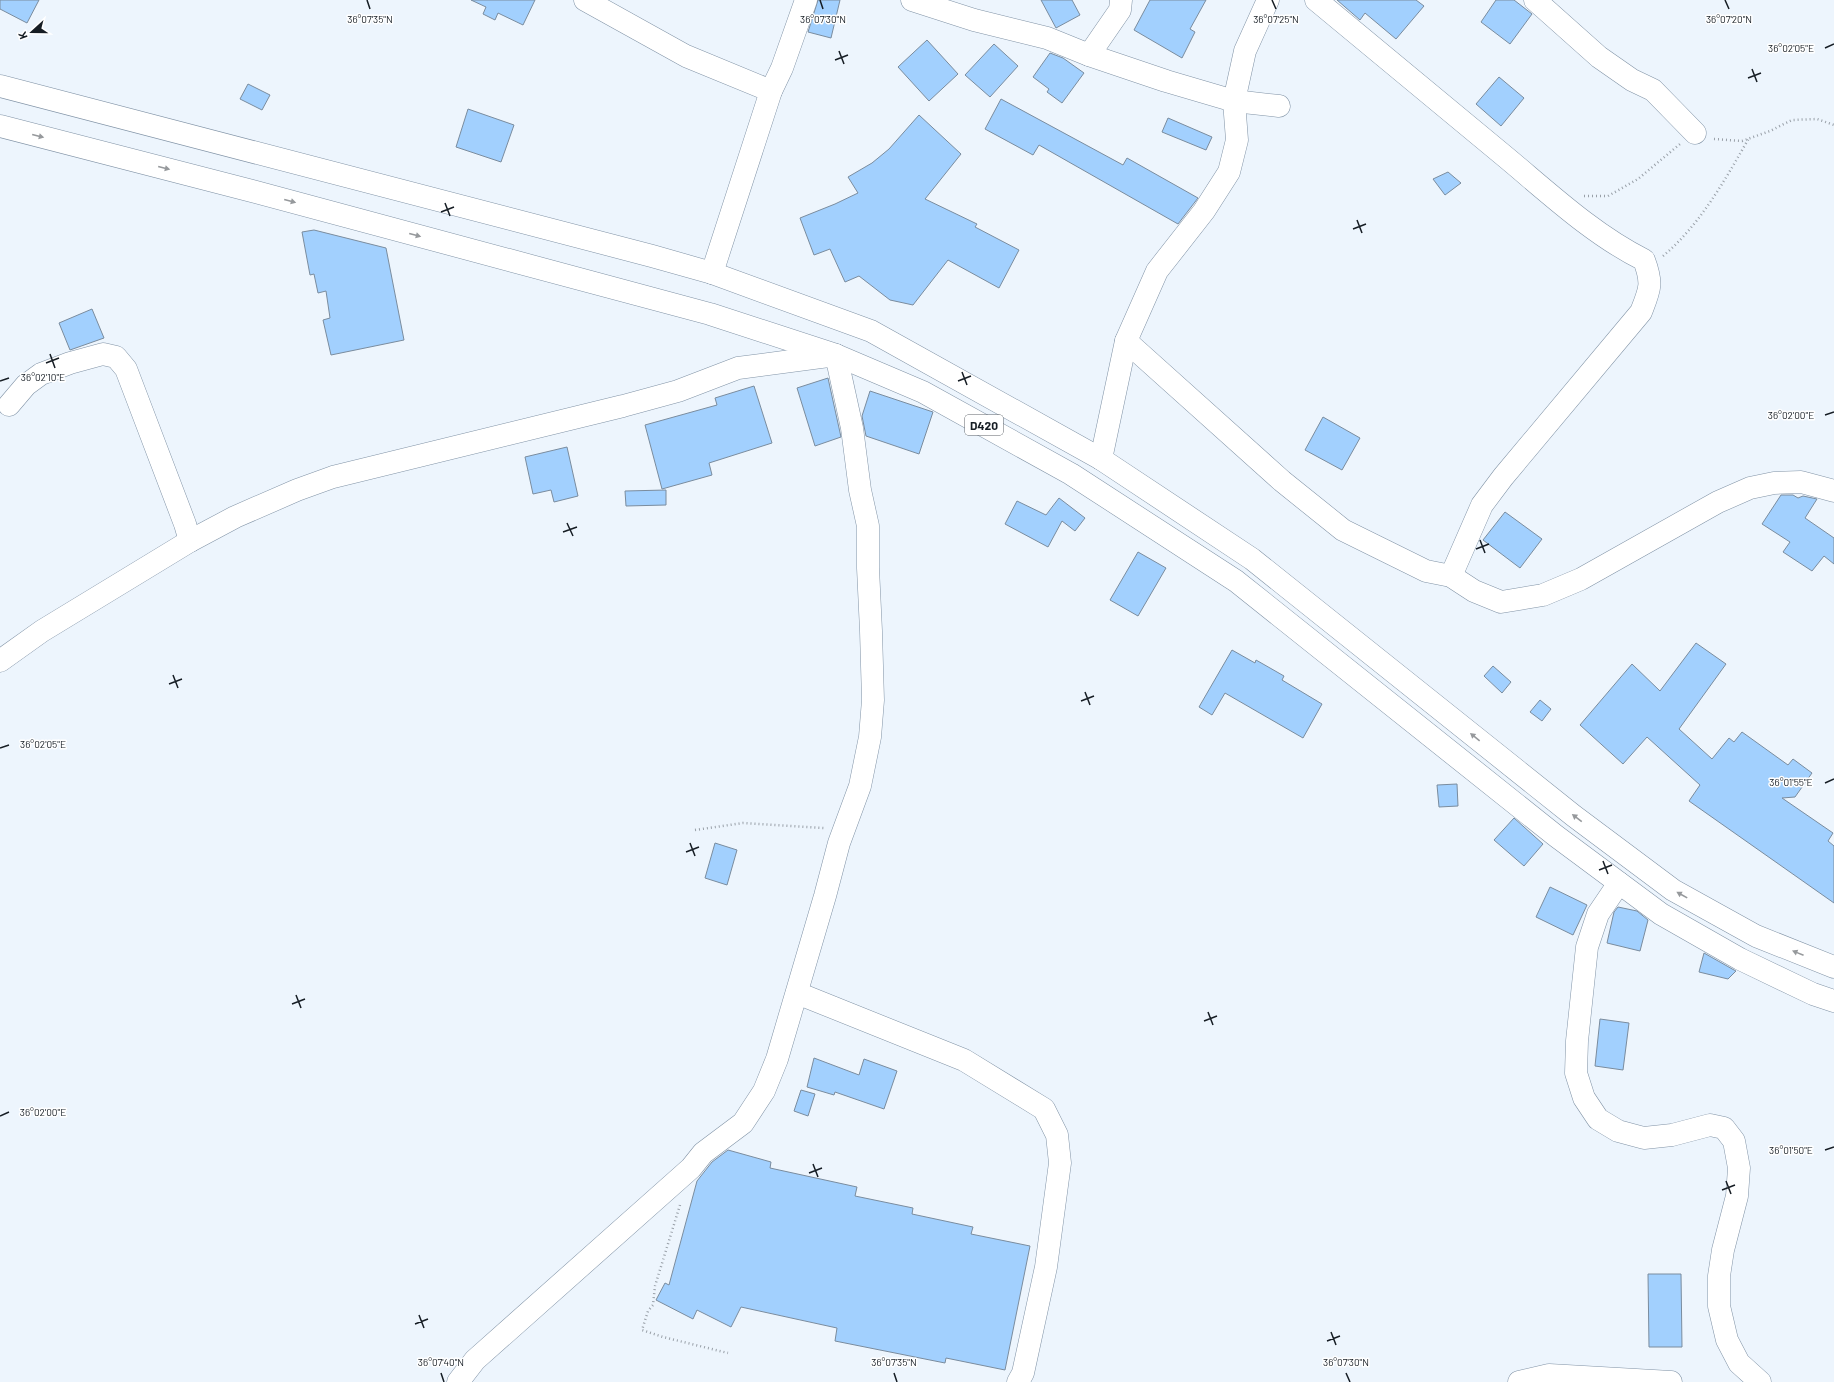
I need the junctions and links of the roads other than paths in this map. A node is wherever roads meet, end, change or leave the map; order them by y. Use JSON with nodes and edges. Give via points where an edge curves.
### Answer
{"nodes":[{"id":1,"x":585,"y":0,"type":"edge"},
{"id":2,"x":806,"y":0,"type":"edge"},
{"id":3,"x":912,"y":0,"type":"edge"},
{"id":4,"x":1121,"y":0,"type":"edge"},
{"id":5,"x":1268,"y":0,"type":"edge"},
{"id":6,"x":1316,"y":0,"type":"edge"},
{"id":7,"x":1535,"y":0,"type":"edge"},
{"id":8,"x":1089,"y":55,"type":"junction"},
{"id":9,"x":0,"y":86,"type":"edge"},
{"id":10,"x":771,"y":91,"type":"junction"},
{"id":11,"x":1234,"y":100,"type":"junction"},
{"id":12,"x":1279,"y":106,"type":"dead end"},
{"id":13,"x":0,"y":126,"type":"edge"},
{"id":14,"x":1695,"y":133,"type":"road end"},
{"id":15,"x":712,"y":272,"type":"junction"},
{"id":16,"x":1126,"y":341,"type":"junction"},
{"id":17,"x":836,"y":355,"type":"junction"},
{"id":18,"x":9,"y":405,"type":"dead end"},
{"id":19,"x":1101,"y":459,"type":"junction"},
{"id":20,"x":1834,"y":491,"type":"edge"},
{"id":21,"x":190,"y":542,"type":"junction"},
{"id":22,"x":1451,"y":576,"type":"junction"},
{"id":23,"x":0,"y":661,"type":"edge"},
{"id":24,"x":1619,"y":883,"type":"junction"},
{"id":25,"x":1834,"y":967,"type":"edge"},
{"id":26,"x":797,"y":993,"type":"junction"},
{"id":27,"x":1834,"y":1001,"type":"edge"},
{"id":28,"x":458,"y":1382,"type":"edge"},
{"id":29,"x":1018,"y":1382,"type":"edge"},
{"id":30,"x":1519,"y":1382,"type":"edge"},
{"id":31,"x":1671,"y":1382,"type":"edge"},
{"id":32,"x":1760,"y":1382,"type":"edge"}],
"edges":[{"from":1,"to":10,"type":"main road","via":[[686,56]]},
{"from":2,"to":10,"type":"main road","via":[[782,68]]},
{"from":3,"to":8,"type":"main road","via":[[974,20],[1047,38]]},
{"from":4,"to":8,"type":"main road","via":[[1120,10]]},
{"from":5,"to":11,"type":"main road","via":[[1245,51]]},
{"from":6,"to":22,"type":"main road","via":[[1548,194],[1629,253],[1644,260],[1648,270],[1651,288],[1641,312],[1507,471],[1482,505]]},
{"from":7,"to":14,"type":"main road","via":[[1599,57],[1632,80],[1653,90]]},
{"from":8,"to":11,"type":"main road","via":[[1166,81]]},
{"from":9,"to":15,"type":"main road","number":"D420"},
{"from":10,"to":15,"type":"main road"},
{"from":11,"to":12,"type":"main road"},
{"from":11,"to":16,"type":"main road","via":[[1238,140],[1229,172],[1204,210],[1157,271]]},
{"from":13,"to":17,"type":"main road","number":"D420","one_way":true,"via":[[710,314]]},
{"from":15,"to":19,"type":"main road","number":"D420","via":[[871,331]]},
{"from":16,"to":19,"type":"main road"},
{"from":16,"to":22,"type":"main road","via":[[1282,481],[1342,530],[1426,571]]},
{"from":17,"to":21,"type":"main road","via":[[738,368],[678,391],[623,406],[333,477],[235,517]]},
{"from":17,"to":24,"type":"main road","number":"D420","via":[[923,392],[1071,474],[1236,581],[1556,836]]},
{"from":17,"to":26,"type":"main road","via":[[852,428],[860,490],[868,526],[872,647],[870,737],[860,786],[844,828]]},
{"from":18,"to":21,"type":"main road","via":[[26,385],[41,374],[103,354],[116,357],[126,369]]},
{"from":25,"to":19,"type":"main road","number":"D420","one_way":true,"via":[[1756,936],[1673,890],[1574,816],[1252,559]]},
{"from":20,"to":22,"type":"main road","via":[[1801,482],[1774,483],[1750,488],[1718,502],[1581,579],[1543,595],[1501,602],[1474,591]]},
{"from":21,"to":23,"type":"main road","via":[[42,631]]},
{"from":24,"to":27,"type":"main road","number":"D420","via":[[1661,914],[1740,959],[1812,994]]},
{"from":24,"to":32,"type":"main road","via":[[1598,914],[1587,947],[1576,1073],[1584,1098],[1598,1119],[1618,1131],[1644,1138],[1672,1135],[1710,1125],[1724,1128],[1734,1141],[1739,1168],[1737,1196],[1723,1250],[1719,1276],[1719,1306],[1727,1340],[1739,1363]]},
{"from":26,"to":28,"type":"main road","via":[[775,1066],[764,1091],[743,1123],[703,1152],[692,1168],[475,1360]]},
{"from":26,"to":29,"type":"main road","via":[[964,1060],[1044,1109],[1058,1135],[1060,1163],[1046,1267],[1023,1373]]},
{"from":30,"to":31,"type":"main road","via":[[1549,1375]]}]}
